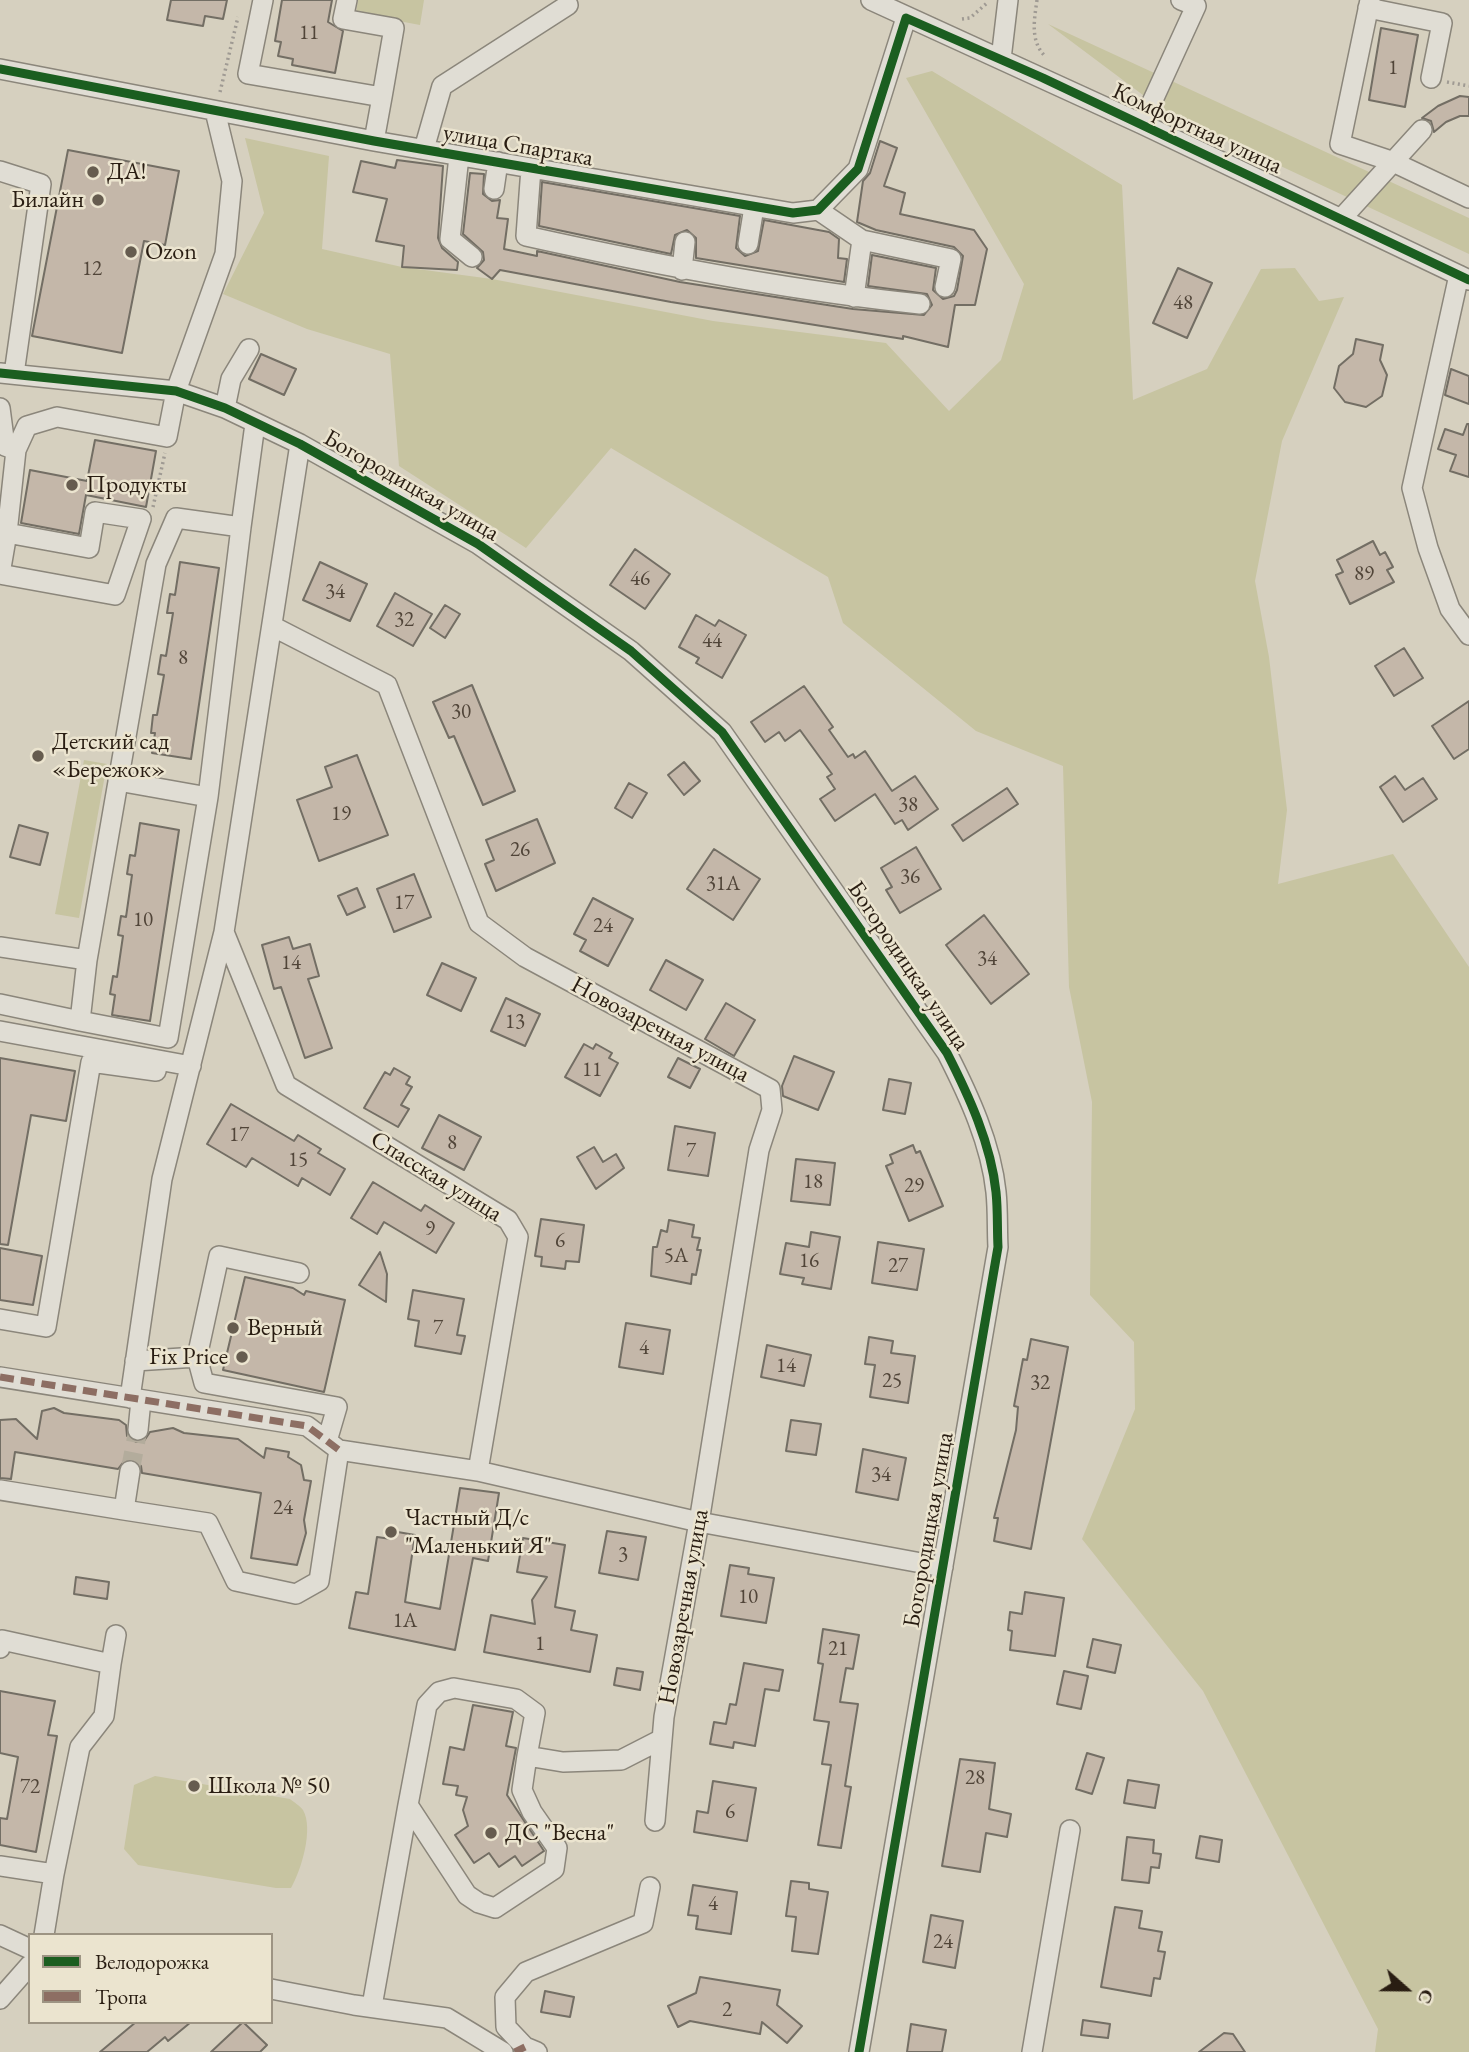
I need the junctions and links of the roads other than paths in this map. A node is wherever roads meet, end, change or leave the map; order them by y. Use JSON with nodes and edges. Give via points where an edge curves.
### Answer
{"nodes":[{"id":1,"x":263,"y":0,"type":"edge"},
{"id":2,"x":347,"y":0,"type":"edge"},
{"id":3,"x":871,"y":0,"type":"edge"},
{"id":4,"x":1008,"y":0,"type":"edge"},
{"id":5,"x":1181,"y":0,"type":"edge"},
{"id":6,"x":1369,"y":4,"type":"edge"},
{"id":7,"x":568,"y":5,"type":"dead end"},
{"id":8,"x":906,"y":18,"type":"junction"},
{"id":9,"x":1000,"y":59,"type":"junction"},
{"id":10,"x":0,"y":69,"type":"edge"},
{"id":11,"x":1431,"y":78,"type":"dead end"},
{"id":12,"x":382,"y":97,"type":"junction"},
{"id":13,"x":215,"y":111,"type":"junction"},
{"id":14,"x":1142,"y":124,"type":"junction"},
{"id":15,"x":1422,"y":130,"type":"dead end"},
{"id":16,"x":374,"y":141,"type":"junction"},
{"id":17,"x":424,"y":149,"type":"junction"},
{"id":18,"x":459,"y":156,"type":"junction"},
{"id":19,"x":1391,"y":160,"type":"junction"},
{"id":20,"x":498,"y":162,"type":"junction"},
{"id":21,"x":531,"y":168,"type":"junction"},
{"id":22,"x":0,"y":171,"type":"edge"},
{"id":23,"x":494,"y":189,"type":"dead end"},
{"id":24,"x":1469,"y":198,"type":"edge"},
{"id":25,"x":754,"y":207,"type":"junction"},
{"id":26,"x":818,"y":210,"type":"junction"},
{"id":27,"x":1341,"y":219,"type":"junction"},
{"id":28,"x":862,"y":240,"type":"junction"},
{"id":29,"x":685,"y":242,"type":"dead end"},
{"id":30,"x":748,"y":243,"type":"dead end"},
{"id":31,"x":472,"y":257,"type":"dead end"},
{"id":32,"x":682,"y":270,"type":"junction"},
{"id":33,"x":1464,"y":277,"type":"edge"},
{"id":34,"x":945,"y":286,"type":"dead end"},
{"id":35,"x":854,"y":297,"type":"junction"},
{"id":36,"x":920,"y":304,"type":"dead end"},
{"id":37,"x":249,"y":349,"type":"dead end"},
{"id":38,"x":7,"y":373,"type":"edge"},
{"id":39,"x":176,"y":391,"type":"junction"},
{"id":40,"x":0,"y":408,"type":"edge"},
{"id":41,"x":225,"y":408,"type":"junction"},
{"id":42,"x":255,"y":424,"type":"junction"},
{"id":43,"x":300,"y":444,"type":"junction"},
{"id":44,"x":16,"y":450,"type":"junction"},
{"id":45,"x":241,"y":527,"type":"junction"},
{"id":46,"x":7,"y":533,"type":"junction"},
{"id":47,"x":0,"y":574,"type":"edge"},
{"id":48,"x":272,"y":626,"type":"junction"},
{"id":49,"x":1469,"y":635,"type":"edge"},
{"id":50,"x":118,"y":781,"type":"junction"},
{"id":51,"x":208,"y":797,"type":"junction"},
{"id":52,"x":224,"y":932,"type":"junction"},
{"id":53,"x":0,"y":947,"type":"edge"},
{"id":54,"x":87,"y":960,"type":"junction"},
{"id":55,"x":0,"y":1004,"type":"edge"},
{"id":56,"x":80,"y":1021,"type":"junction"},
{"id":57,"x":0,"y":1031,"type":"edge"},
{"id":58,"x":158,"y":1060,"type":"junction"},
{"id":59,"x":191,"y":1066,"type":"junction"},
{"id":60,"x":299,"y":1273,"type":"dead end"},
{"id":61,"x":0,"y":1319,"type":"edge"},
{"id":62,"x":197,"y":1357,"type":"junction"},
{"id":63,"x":135,"y":1361,"type":"junction"},
{"id":64,"x":0,"y":1377,"type":"edge"},
{"id":65,"x":136,"y":1399,"type":"junction"},
{"id":66,"x":138,"y":1430,"type":"tunnel mouth"},
{"id":67,"x":333,"y":1445,"type":"junction"},
{"id":68,"x":130,"y":1471,"type":"tunnel mouth"},
{"id":69,"x":478,"y":1471,"type":"junction"},
{"id":70,"x":0,"y":1490,"type":"edge"},
{"id":71,"x":124,"y":1510,"type":"junction"},
{"id":72,"x":699,"y":1522,"type":"junction"},
{"id":73,"x":943,"y":1567,"type":"junction"},
{"id":74,"x":116,"y":1635,"type":"dead end"},
{"id":75,"x":0,"y":1648,"type":"edge"},
{"id":76,"x":111,"y":1664,"type":"junction"},
{"id":77,"x":662,"y":1739,"type":"junction"},
{"id":78,"x":527,"y":1756,"type":"junction"},
{"id":79,"x":408,"y":1805,"type":"junction"},
{"id":80,"x":655,"y":1821,"type":"dead end"},
{"id":81,"x":1070,"y":1830,"type":"dead end"},
{"id":82,"x":0,"y":1866,"type":"edge"},
{"id":83,"x":54,"y":1874,"type":"junction"},
{"id":84,"x":650,"y":1887,"type":"dead end"},
{"id":85,"x":44,"y":1933,"type":"edge"},
{"id":86,"x":0,"y":1935,"type":"edge"},
{"id":87,"x":28,"y":1949,"type":"edge"},
{"id":88,"x":28,"y":1967,"type":"edge"},
{"id":89,"x":273,"y":1989,"type":"edge"},
{"id":90,"x":0,"y":2000,"type":"edge"},
{"id":91,"x":372,"y":2006,"type":"junction"},
{"id":92,"x":503,"y":2052,"type":"edge"},
{"id":93,"x":537,"y":2052,"type":"edge"},
{"id":94,"x":859,"y":2052,"type":"edge"},
{"id":95,"x":1032,"y":2052,"type":"edge"}],
"edges":[{"from":1,"to":12,"type":"street","via":[[248,74]]},
{"from":2,"to":12,"type":"street","via":[[344,19],[394,28]]},
{"from":3,"to":8,"type":"street","name":"Комфортная улица"},
{"from":4,"to":9,"type":"street"},
{"from":5,"to":14,"type":"street","via":[[1196,6]]},
{"from":6,"to":11,"type":"street","via":[[1442,23]]},
{"from":6,"to":19,"type":"street","via":[[1340,144]]},
{"from":7,"to":17,"type":"street","via":[[442,86]]},
{"from":8,"to":9,"type":"street","name":"Комфортная улица"},
{"from":8,"to":26,"type":"street","via":[[858,169]]},
{"from":9,"to":14,"type":"street","name":"Комфортная улица"},
{"from":10,"to":13,"type":"street","name":"улица Спартака"},
{"from":12,"to":16,"type":"street"},
{"from":13,"to":16,"type":"street","name":"улица Спартака"},
{"from":13,"to":39,"type":"street","via":[[232,181],[225,254]]},
{"from":14,"to":27,"type":"street","name":"Комфортная улица"},
{"from":15,"to":19,"type":"street"},
{"from":16,"to":17,"type":"street","name":"улица Спартака"},
{"from":17,"to":18,"type":"street","name":"улица Спартака"},
{"from":18,"to":20,"type":"street","name":"улица Спартака"},
{"from":18,"to":31,"type":"street","via":[[450,239]]},
{"from":19,"to":24,"type":"street"},
{"from":19,"to":27,"type":"street"},
{"from":20,"to":21,"type":"street","name":"улица Спартака"},
{"from":20,"to":23,"type":"street"},
{"from":21,"to":25,"type":"street","name":"улица Спартака"},
{"from":21,"to":32,"type":"street","via":[[526,236]]},
{"from":22,"to":38,"type":"street","via":[[41,184]]},
{"from":25,"to":26,"type":"street","name":"улица Спартака","via":[[793,213]]},
{"from":25,"to":30,"type":"street"},
{"from":26,"to":28,"type":"street"},
{"from":27,"to":33,"type":"street","name":"Комфортная улица"},
{"from":28,"to":34,"type":"street","via":[[951,259]]},
{"from":28,"to":35,"type":"street"},
{"from":29,"to":32,"type":"street"},
{"from":32,"to":35,"type":"street"},
{"from":33,"to":49,"type":"street","via":[[1412,488],[1450,609]]},
{"from":35,"to":36,"type":"street"},
{"from":37,"to":41,"type":"street","via":[[231,379]]},
{"from":38,"to":39,"type":"street","name":"Богородицкая улица"},
{"from":39,"to":41,"type":"street","name":"Богородицкая улица"},
{"from":39,"to":44,"type":"street","via":[[167,437],[57,417],[27,426]]},
{"from":40,"to":44,"type":"street","via":[[5,446]]},
{"from":41,"to":42,"type":"street","name":"Богородицкая улица"},
{"from":42,"to":43,"type":"street","name":"Богородицкая улица"},
{"from":42,"to":45,"type":"street"},
{"from":43,"to":48,"type":"street"},
{"from":43,"to":73,"type":"street","name":"Богородицкая улица","via":[[478,544],[631,651],[722,732],[947,1053],[968,1093],[985,1146],[996,1191],[998,1247]]},
{"from":44,"to":46,"type":"street"},
{"from":45,"to":50,"type":"street","via":[[176,518],[156,564]]},
{"from":45,"to":51,"type":"street"},
{"from":46,"to":47,"type":"street"},
{"from":46,"to":47,"type":"street","via":[[89,548],[95,512],[141,519],[115,595]]},
{"from":48,"to":52,"type":"street"},
{"from":48,"to":72,"type":"street","name":"Новозаречная улица","via":[[387,685],[479,923],[525,957],[770,1089],[772,1110],[759,1150]]},
{"from":50,"to":51,"type":"street"},
{"from":50,"to":54,"type":"street"},
{"from":51,"to":56,"type":"street","via":[[168,1038]]},
{"from":52,"to":59,"type":"street"},
{"from":52,"to":69,"type":"street","name":"Спасская улица","via":[[286,1085],[508,1220],[518,1237]]},
{"from":53,"to":54,"type":"street"},
{"from":54,"to":56,"type":"street"},
{"from":55,"to":56,"type":"street"},
{"from":57,"to":58,"type":"street"},
{"from":58,"to":59,"type":"street"},
{"from":58,"to":61,"type":"street","via":[[156,1071],[91,1062],[46,1327]]},
{"from":59,"to":63,"type":"street","via":[[162,1179]]},
{"from":60,"to":62,"type":"street","via":[[219,1256]]},
{"from":62,"to":63,"type":"street"},
{"from":62,"to":67,"type":"street","via":[[204,1383],[337,1407]]},
{"from":63,"to":65,"type":"street"},
{"from":64,"to":65,"type":"street"},
{"from":65,"to":66,"type":"street"},
{"from":65,"to":67,"type":"street","via":[[307,1426]]},
{"from":67,"to":69,"type":"street"},
{"from":67,"to":71,"type":"street","via":[[319,1581],[296,1594],[236,1581],[208,1523]]},
{"from":68,"to":71,"type":"street"},
{"from":69,"to":72,"type":"street"},
{"from":70,"to":71,"type":"street"},
{"from":72,"to":73,"type":"street"},
{"from":72,"to":77,"type":"street","name":"Новозаречная улица"},
{"from":73,"to":94,"type":"street","name":"Богородицкая улица"},
{"from":74,"to":76,"type":"street"},
{"from":75,"to":76,"type":"street","via":[[2,1640]]},
{"from":76,"to":83,"type":"street","via":[[104,1716],[80,1748]]},
{"from":77,"to":78,"type":"street","via":[[621,1760],[563,1762]]},
{"from":77,"to":80,"type":"street","name":"Новозаречная улица"},
{"from":78,"to":79,"type":"street","via":[[535,1713],[516,1699],[454,1688],[439,1692],[427,1705]]},
{"from":78,"to":79,"type":"street","via":[[522,1790],[557,1848],[554,1868],[495,1908],[467,1895]]},
{"from":79,"to":91,"type":"street"},
{"from":81,"to":95,"type":"street"},
{"from":82,"to":83,"type":"street"},
{"from":83,"to":85,"type":"street"},
{"from":84,"to":93,"type":"street","via":[[643,1923],[526,1972],[505,1997],[506,2027],[525,2047]]},
{"from":86,"to":87,"type":"street"},
{"from":88,"to":90,"type":"street"},
{"from":89,"to":91,"type":"street"},
{"from":91,"to":92,"type":"street","via":[[447,2018]]}]}
